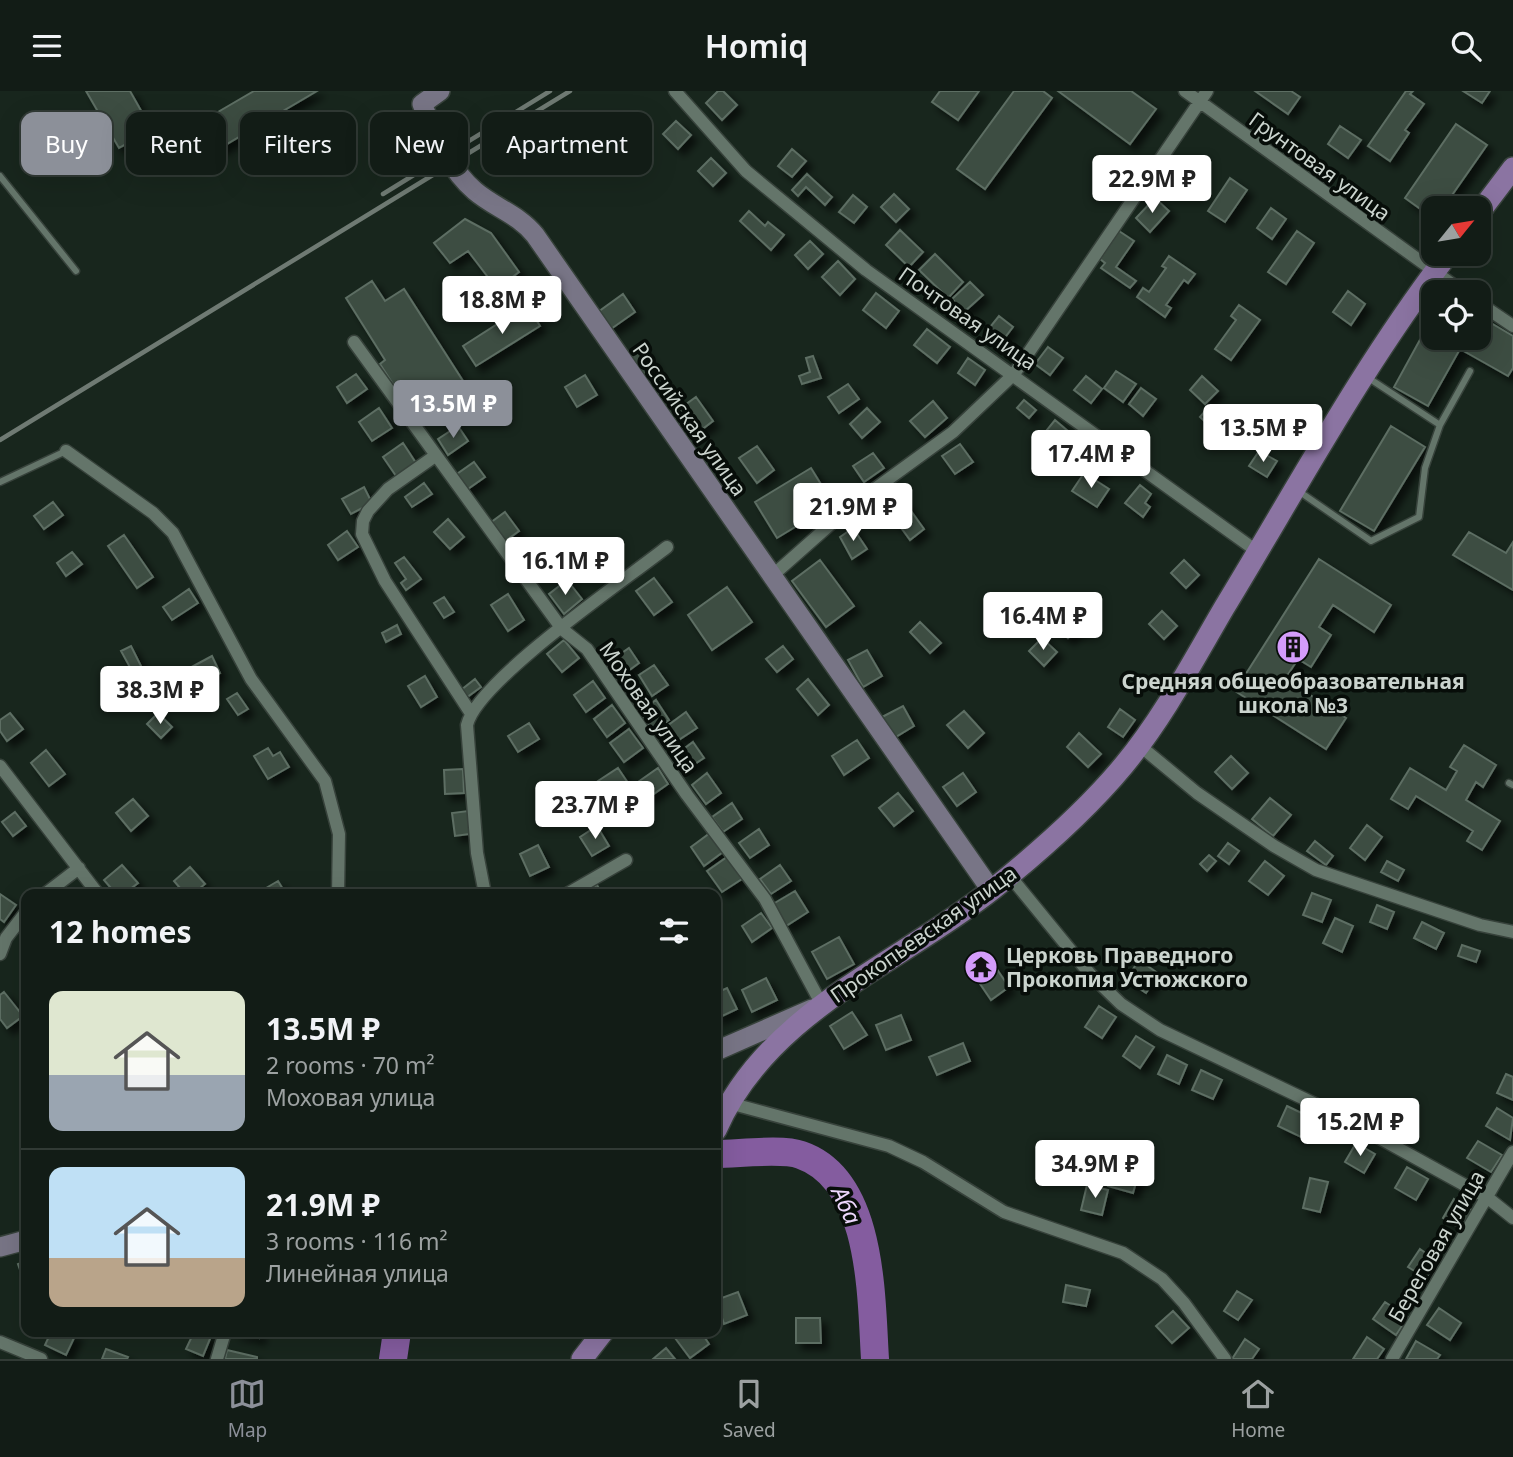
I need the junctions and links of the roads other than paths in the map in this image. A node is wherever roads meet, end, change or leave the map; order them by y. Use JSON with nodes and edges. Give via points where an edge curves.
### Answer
{"nodes":[{"id":1,"x":440,"y":91,"type":"edge"},
{"id":2,"x":675,"y":91,"type":"edge"},
{"id":3,"x":1185,"y":91,"type":"edge"},
{"id":4,"x":418,"y":97,"type":"edge"},
{"id":5,"x":1203,"y":97,"type":"edge"},
{"id":6,"x":1513,"y":168,"type":"edge"},
{"id":7,"x":0,"y":176,"type":"edge"},
{"id":8,"x":1491,"y":197,"type":"edge"},
{"id":9,"x":1439,"y":266,"type":"edge"},
{"id":10,"x":76,"y":271,"type":"dead end"},
{"id":11,"x":1433,"y":273,"type":"junction"},
{"id":12,"x":1444,"y":280,"type":"edge"},
{"id":13,"x":1491,"y":311,"type":"edge"},
{"id":14,"x":1513,"y":326,"type":"edge"},
{"id":15,"x":354,"y":342,"type":"dead end"},
{"id":16,"x":1470,"y":371,"type":"dead end"},
{"id":17,"x":1014,"y":373,"type":"junction"},
{"id":18,"x":1364,"y":375,"type":"junction"},
{"id":19,"x":1440,"y":425,"type":"junction"},
{"id":20,"x":66,"y":451,"type":"joint"},
{"id":21,"x":435,"y":456,"type":"junction"},
{"id":22,"x":0,"y":482,"type":"edge"},
{"id":23,"x":1296,"y":489,"type":"junction"},
{"id":24,"x":667,"y":547,"type":"dead end"},
{"id":25,"x":1258,"y":552,"type":"junction"},
{"id":26,"x":772,"y":576,"type":"junction"},
{"id":27,"x":562,"y":629,"type":"junction"},
{"id":28,"x":470,"y":712,"type":"junction"},
{"id":29,"x":1139,"y":745,"type":"junction"},
{"id":30,"x":0,"y":766,"type":"edge"},
{"id":31,"x":626,"y":860,"type":"dead end"},
{"id":32,"x":79,"y":868,"type":"junction"},
{"id":33,"x":1009,"y":875,"type":"junction"},
{"id":34,"x":52,"y":889,"type":"edge"},
{"id":35,"x":94,"y":889,"type":"edge"},
{"id":36,"x":338,"y":889,"type":"edge"},
{"id":37,"x":484,"y":889,"type":"edge"},
{"id":38,"x":576,"y":889,"type":"edge"},
{"id":39,"x":991,"y":890,"type":"junction"},
{"id":40,"x":21,"y":918,"type":"edge"},
{"id":41,"x":1513,"y":932,"type":"edge"},
{"id":42,"x":0,"y":954,"type":"edge"},
{"id":43,"x":822,"y":1005,"type":"junction"},
{"id":44,"x":721,"y":1049,"type":"edge"},
{"id":45,"x":722,"y":1117,"type":"edge"},
{"id":46,"x":1513,"y":1152,"type":"edge"},
{"id":47,"x":1488,"y":1198,"type":"junction"},
{"id":48,"x":1513,"y":1219,"type":"edge"},
{"id":49,"x":21,"y":1241,"type":"edge"},
{"id":50,"x":0,"y":1247,"type":"edge"},
{"id":51,"x":224,"y":1337,"type":"edge"},
{"id":52,"x":599,"y":1337,"type":"edge"},
{"id":53,"x":0,"y":1342,"type":"edge"},
{"id":54,"x":41,"y":1359,"type":"edge"},
{"id":55,"x":217,"y":1359,"type":"edge"},
{"id":56,"x":582,"y":1359,"type":"edge"},
{"id":57,"x":1225,"y":1359,"type":"edge"},
{"id":58,"x":1392,"y":1359,"type":"edge"}],
"edges":[{"from":1,"to":4,"type":"main road"},
{"from":2,"to":17,"type":"street","name":"Почтовая улица","via":[[746,171],[866,270]]},
{"from":3,"to":5,"type":"street","name":"Грунтовая улица"},
{"from":4,"to":26,"type":"main road","name":"Российская улица","via":[[462,179],[477,193],[516,214],[535,235]]},
{"from":5,"to":11,"type":"street","name":"Грунтовая улица"},
{"from":5,"to":17,"type":"street"},
{"from":6,"to":8,"type":"main road"},
{"from":7,"to":10,"type":"lane"},
{"from":9,"to":11,"type":"main road","name":"Прокопьевская улица"},
{"from":11,"to":12,"type":"street","name":"Грунтовая улица"},
{"from":11,"to":18,"type":"main road","name":"Прокопьевская улица"},
{"from":13,"to":14,"type":"street"},
{"from":15,"to":21,"type":"street","name":"Моховая улица"},
{"from":16,"to":19,"type":"lane"},
{"from":17,"to":25,"type":"street","name":"Почтовая улица"},
{"from":17,"to":26,"type":"street","via":[[953,432],[850,507]]},
{"from":18,"to":19,"type":"lane"},
{"from":18,"to":23,"type":"main road","name":"Прокопьевская улица"},
{"from":19,"to":23,"type":"lane","via":[[1425,468],[1419,517],[1371,541]]},
{"from":20,"to":22,"type":"lane"},
{"from":20,"to":36,"type":"street","via":[[153,513],[173,533],[251,679],[325,781],[339,834]]},
{"from":21,"to":27,"type":"street","name":"Моховая улица"},
{"from":21,"to":28,"type":"street","via":[[388,489],[368,510],[362,534],[386,581]]},
{"from":23,"to":25,"type":"main road","name":"Прокопьевская улица"},
{"from":24,"to":27,"type":"street"},
{"from":25,"to":29,"type":"main road","name":"Прокопьевская улица"},
{"from":26,"to":39,"type":"main road","name":"Российская улица"},
{"from":27,"to":28,"type":"street","via":[[505,673]]},
{"from":27,"to":43,"type":"street","name":"Моховая улица","via":[[587,649],[765,899]]},
{"from":28,"to":37,"type":"street","via":[[467,725],[477,852]]},
{"from":29,"to":33,"type":"main road","name":"Прокопьевская улица","via":[[1067,825]]},
{"from":29,"to":41,"type":"street","via":[[1197,793],[1316,870]]},
{"from":30,"to":32,"type":"street"},
{"from":31,"to":38,"type":"street"},
{"from":32,"to":34,"type":"street"},
{"from":32,"to":35,"type":"street"},
{"from":33,"to":39,"type":"main road","name":"Прокопьевская улица"},
{"from":33,"to":47,"type":"street","via":[[1090,974],[1121,1004],[1160,1030],[1336,1114]]},
{"from":39,"to":43,"type":"main road","name":"Прокопьевская улица"},
{"from":40,"to":42,"type":"street"},
{"from":43,"to":44,"type":"main road","name":"Прокопьевская улица"},
{"from":43,"to":45,"type":"main road","via":[[751,1067]]},
{"from":45,"to":57,"type":"street","via":[[889,1146],[923,1161],[1004,1212],[1123,1253],[1162,1279]]},
{"from":46,"to":47,"type":"street","name":"Береговая улица"},
{"from":47,"to":48,"type":"street"},
{"from":47,"to":58,"type":"street","name":"Береговая улица"},
{"from":49,"to":50,"type":"main road"},
{"from":51,"to":55,"type":"street"},
{"from":52,"to":56,"type":"main road"},
{"from":53,"to":54,"type":"street"}]}
